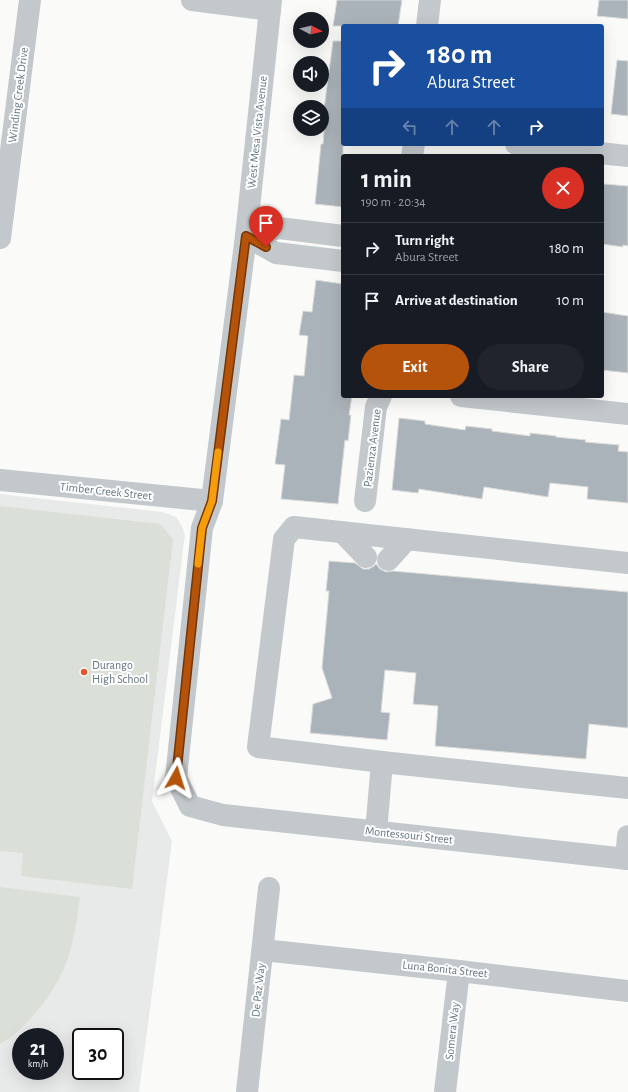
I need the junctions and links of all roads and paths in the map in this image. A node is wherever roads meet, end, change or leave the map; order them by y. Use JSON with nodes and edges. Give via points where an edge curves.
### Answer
{"nodes":[{"id":1,"x":30,"y":0,"type":"edge"},
{"id":2,"x":192,"y":0,"type":"edge"},
{"id":3,"x":430,"y":0,"type":"edge"},
{"id":4,"x":271,"y":5,"type":"edge"},
{"id":5,"x":427,"y":24,"type":"edge"},
{"id":6,"x":535,"y":146,"type":"edge"},
{"id":7,"x":628,"y":156,"type":"edge"},
{"id":8,"x":246,"y":236,"type":"junction"},
{"id":9,"x":341,"y":236,"type":"edge"},
{"id":10,"x":0,"y":238,"type":"edge"},
{"id":11,"x":341,"y":261,"type":"edge"},
{"id":12,"x":380,"y":398,"type":"edge"},
{"id":13,"x":480,"y":398,"type":"edge"},
{"id":14,"x":628,"y":414,"type":"edge"},
{"id":15,"x":0,"y":480,"type":"edge"},
{"id":16,"x":212,"y":501,"type":"junction"},
{"id":17,"x":365,"y":501,"type":"dead end"},
{"id":18,"x":342,"y":532,"type":"junction"},
{"id":19,"x":407,"y":539,"type":"junction"},
{"id":20,"x":366,"y":557,"type":"dead end"},
{"id":21,"x":388,"y":560,"type":"dead end"},
{"id":22,"x":628,"y":563,"type":"edge"},
{"id":23,"x":382,"y":762,"type":"junction"},
{"id":24,"x":628,"y":788,"type":"edge"},
{"id":25,"x":190,"y":806,"type":"joint"},
{"id":26,"x":376,"y":832,"type":"junction"},
{"id":27,"x":628,"y":836,"type":"edge"},
{"id":28,"x":627,"y":859,"type":"edge"},
{"id":29,"x":269,"y":888,"type":"dead end"},
{"id":30,"x":262,"y":950,"type":"junction"},
{"id":31,"x":459,"y":970,"type":"junction"},
{"id":32,"x":628,"y":991,"type":"edge"},
{"id":33,"x":247,"y":1092,"type":"edge"},
{"id":34,"x":445,"y":1092,"type":"edge"}],
"edges":[{"from":1,"to":10,"type":"street","name":"Winding Creek Drive"},
{"from":2,"to":4,"type":"street"},
{"from":3,"to":5,"type":"street"},
{"from":4,"to":8,"type":"street","name":"West Mesa Vista Avenue"},
{"from":6,"to":7,"type":"street"},
{"from":8,"to":9,"type":"street","via":[[279,228]]},
{"from":8,"to":11,"type":"street","via":[[276,253]]},
{"from":8,"to":16,"type":"street","name":"West Mesa Vista Avenue"},
{"from":12,"to":17,"type":"street","name":"Pazienza Avenue","via":[[376,407]]},
{"from":13,"to":14,"type":"street"},
{"from":15,"to":16,"type":"street","name":"Timber Creek Street"},
{"from":16,"to":25,"type":"street","name":"West Mesa Vista Avenue","via":[[202,528],[176,778]]},
{"from":18,"to":19,"type":"street"},
{"from":18,"to":20,"type":"street"},
{"from":18,"to":23,"type":"street","via":[[294,527],[284,539],[258,747]]},
{"from":19,"to":21,"type":"street"},
{"from":19,"to":22,"type":"street"},
{"from":23,"to":24,"type":"street"},
{"from":23,"to":26,"type":"street"},
{"from":25,"to":26,"type":"street","name":"Montessouri Street","via":[[223,815]]},
{"from":26,"to":28,"type":"street","name":"Montessouri Street"},
{"from":27,"to":28,"type":"street"},
{"from":29,"to":30,"type":"street","name":"De Paz Way"},
{"from":30,"to":31,"type":"street","name":"Luna Bonita Street"},
{"from":30,"to":33,"type":"street","name":"De Paz Way"},
{"from":31,"to":32,"type":"street","name":"Luna Bonita Street"},
{"from":31,"to":34,"type":"street","name":"Somera Way"}]}
